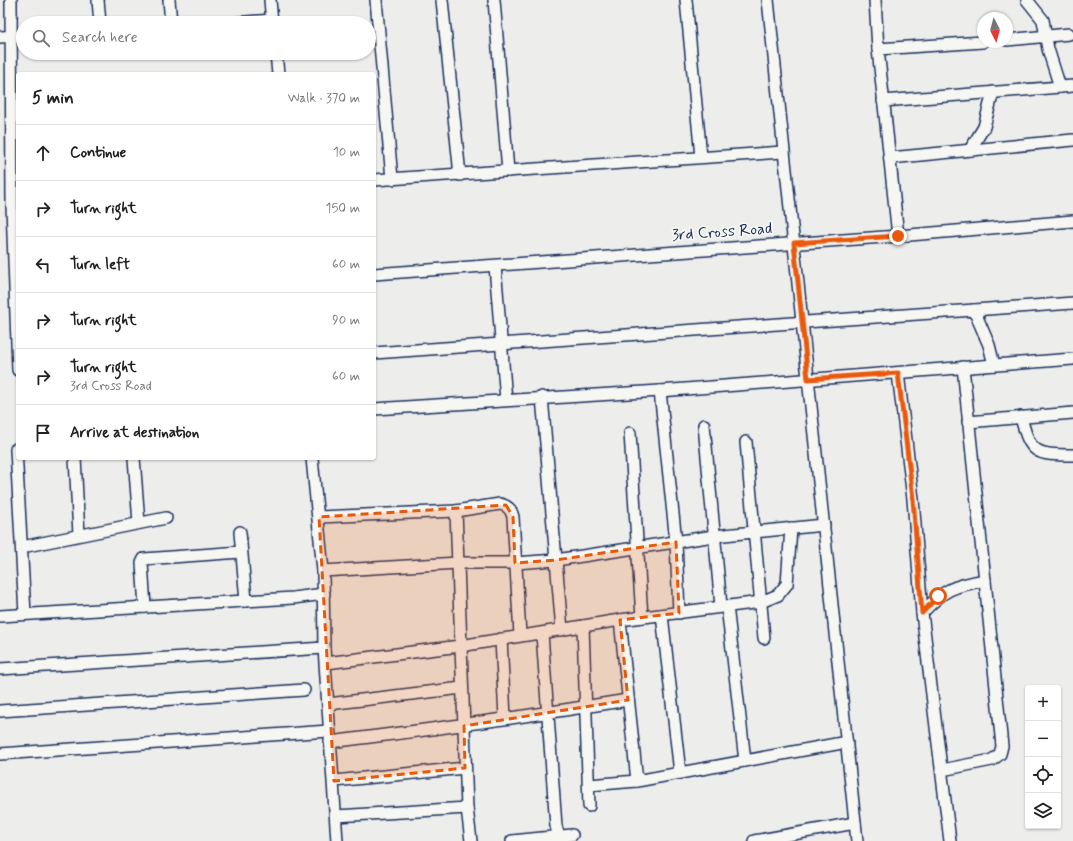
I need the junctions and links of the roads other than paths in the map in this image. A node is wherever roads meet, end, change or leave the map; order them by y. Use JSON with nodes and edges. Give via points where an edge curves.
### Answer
{"nodes":[{"id":1,"x":11,"y":0,"type":"edge"},
{"id":2,"x":98,"y":0,"type":"edge"},
{"id":3,"x":169,"y":0,"type":"edge"},
{"id":4,"x":270,"y":0,"type":"edge"},
{"id":5,"x":376,"y":0,"type":"edge"},
{"id":6,"x":442,"y":0,"type":"edge"},
{"id":7,"x":494,"y":0,"type":"edge"},
{"id":8,"x":686,"y":0,"type":"edge"},
{"id":9,"x":768,"y":0,"type":"edge"},
{"id":10,"x":875,"y":0,"type":"edge"},
{"id":11,"x":1027,"y":0,"type":"edge"},
{"id":12,"x":99,"y":16,"type":"edge"},
{"id":13,"x":170,"y":16,"type":"edge"},
{"id":14,"x":272,"y":16,"type":"edge"},
{"id":15,"x":1069,"y":34,"type":"dead end"},
{"id":16,"x":12,"y":36,"type":"junction"},
{"id":17,"x":16,"y":36,"type":"edge"},
{"id":18,"x":0,"y":37,"type":"edge"},
{"id":19,"x":1047,"y":38,"type":"junction"},
{"id":20,"x":1013,"y":40,"type":"edge"},
{"id":21,"x":977,"y":42,"type":"edge"},
{"id":22,"x":878,"y":49,"type":"junction"},
{"id":23,"x":277,"y":60,"type":"edge"},
{"id":24,"x":278,"y":72,"type":"edge"},
{"id":25,"x":1073,"y":86,"type":"edge"},
{"id":26,"x":1060,"y":87,"type":"junction"},
{"id":27,"x":993,"y":92,"type":"junction"},
{"id":28,"x":883,"y":101,"type":"junction"},
{"id":29,"x":14,"y":125,"type":"edge"},
{"id":30,"x":1073,"y":140,"type":"edge"},
{"id":31,"x":970,"y":150,"type":"junction"},
{"id":32,"x":783,"y":152,"type":"junction"},
{"id":33,"x":701,"y":157,"type":"junction"},
{"id":34,"x":890,"y":158,"type":"junction"},
{"id":35,"x":508,"y":171,"type":"junction"},
{"id":36,"x":460,"y":175,"type":"junction"},
{"id":37,"x":392,"y":179,"type":"junction"},
{"id":38,"x":376,"y":180,"type":"edge"},
{"id":39,"x":15,"y":206,"type":"edge"},
{"id":40,"x":1073,"y":221,"type":"edge"},
{"id":41,"x":898,"y":236,"type":"junction"},
{"id":42,"x":794,"y":243,"type":"junction"},
{"id":43,"x":16,"y":252,"type":"edge"},
{"id":44,"x":495,"y":266,"type":"junction"},
{"id":45,"x":376,"y":274,"type":"edge"},
{"id":46,"x":1073,"y":303,"type":"edge"},
{"id":47,"x":974,"y":310,"type":"junction"},
{"id":48,"x":801,"y":323,"type":"junction"},
{"id":49,"x":501,"y":344,"type":"junction"},
{"id":50,"x":376,"y":354,"type":"edge"},
{"id":51,"x":1073,"y":359,"type":"edge"},
{"id":52,"x":994,"y":365,"type":"junction"},
{"id":53,"x":963,"y":367,"type":"junction"},
{"id":54,"x":898,"y":373,"type":"junction"},
{"id":55,"x":808,"y":379,"type":"junction"},
{"id":56,"x":660,"y":390,"type":"junction"},
{"id":57,"x":542,"y":397,"type":"junction"},
{"id":58,"x":506,"y":400,"type":"junction"},
{"id":59,"x":376,"y":409,"type":"edge"},
{"id":60,"x":1073,"y":413,"type":"edge"},
{"id":61,"x":1021,"y":417,"type":"junction"},
{"id":62,"x":968,"y":422,"type":"junction"},
{"id":63,"x":704,"y":425,"type":"dead end"},
{"id":64,"x":630,"y":433,"type":"dead end"},
{"id":65,"x":746,"y":442,"type":"dead end"},
{"id":66,"x":1073,"y":455,"type":"edge"},
{"id":67,"x":17,"y":460,"type":"edge"},
{"id":68,"x":75,"y":460,"type":"edge"},
{"id":69,"x":134,"y":460,"type":"edge"},
{"id":70,"x":312,"y":460,"type":"edge"},
{"id":71,"x":456,"y":510,"type":"junction"},
{"id":72,"x":319,"y":517,"type":"junction"},
{"id":73,"x":166,"y":518,"type":"dead end"},
{"id":74,"x":139,"y":523,"type":"junction"},
{"id":75,"x":824,"y":525,"type":"junction"},
{"id":76,"x":791,"y":528,"type":"junction"},
{"id":77,"x":754,"y":531,"type":"junction"},
{"id":78,"x":240,"y":532,"type":"dead end"},
{"id":79,"x":79,"y":535,"type":"junction"},
{"id":80,"x":714,"y":536,"type":"junction"},
{"id":81,"x":676,"y":542,"type":"junction"},
{"id":82,"x":22,"y":547,"type":"junction"},
{"id":83,"x":637,"y":548,"type":"junction"},
{"id":84,"x":241,"y":552,"type":"junction"},
{"id":85,"x":556,"y":560,"type":"junction"},
{"id":86,"x":458,"y":563,"type":"junction"},
{"id":87,"x":515,"y":563,"type":"junction"},
{"id":88,"x":323,"y":571,"type":"junction"},
{"id":89,"x":985,"y":580,"type":"junction"},
{"id":90,"x":324,"y":594,"type":"junction"},
{"id":91,"x":246,"y":601,"type":"junction"},
{"id":92,"x":761,"y":602,"type":"junction"},
{"id":93,"x":724,"y":606,"type":"junction"},
{"id":94,"x":145,"y":607,"type":"junction"},
{"id":95,"x":679,"y":613,"type":"junction"},
{"id":96,"x":922,"y":613,"type":"junction"},
{"id":97,"x":25,"y":614,"type":"junction"},
{"id":98,"x":662,"y":615,"type":"junction"},
{"id":99,"x":0,"y":616,"type":"edge"},
{"id":100,"x":642,"y":618,"type":"junction"},
{"id":101,"x":620,"y":620,"type":"junction"},
{"id":102,"x":583,"y":626,"type":"junction"},
{"id":103,"x":562,"y":630,"type":"junction"},
{"id":104,"x":542,"y":634,"type":"junction"},
{"id":105,"x":520,"y":636,"type":"junction"},
{"id":106,"x":764,"y":638,"type":"dead end"},
{"id":107,"x":501,"y":639,"type":"junction"},
{"id":108,"x":460,"y":646,"type":"junction"},
{"id":109,"x":324,"y":648,"type":"junction"},
{"id":110,"x":326,"y":663,"type":"junction"},
{"id":111,"x":0,"y":669,"type":"edge"},
{"id":112,"x":462,"y":688,"type":"junction"},
{"id":113,"x":304,"y":690,"type":"dead end"},
{"id":114,"x":628,"y":700,"type":"junction"},
{"id":115,"x":328,"y":704,"type":"junction"},
{"id":116,"x":586,"y":707,"type":"junction"},
{"id":117,"x":0,"y":711,"type":"edge"},
{"id":118,"x":547,"y":713,"type":"junction"},
{"id":119,"x":505,"y":718,"type":"junction"},
{"id":120,"x":464,"y":726,"type":"junction"},
{"id":121,"x":329,"y":731,"type":"junction"},
{"id":122,"x":330,"y":742,"type":"junction"},
{"id":123,"x":847,"y":742,"type":"junction"},
{"id":124,"x":0,"y":754,"type":"edge"},
{"id":125,"x":745,"y":761,"type":"junction"},
{"id":126,"x":465,"y":768,"type":"junction"},
{"id":127,"x":942,"y":770,"type":"junction"},
{"id":128,"x":680,"y":773,"type":"junction"},
{"id":129,"x":334,"y":781,"type":"junction"},
{"id":130,"x":637,"y":781,"type":"junction"},
{"id":131,"x":589,"y":785,"type":"junction"},
{"id":132,"x":589,"y":806,"type":"dead end"},
{"id":133,"x":467,"y":808,"type":"junction"},
{"id":134,"x":336,"y":816,"type":"junction"},
{"id":135,"x":855,"y":823,"type":"junction"},
{"id":136,"x":572,"y":835,"type":"dead end"},
{"id":137,"x":559,"y":839,"type":"edge"},
{"id":138,"x":336,"y":841,"type":"edge"},
{"id":139,"x":471,"y":841,"type":"edge"},
{"id":140,"x":512,"y":841,"type":"edge"},
{"id":141,"x":754,"y":841,"type":"edge"},
{"id":142,"x":857,"y":841,"type":"edge"},
{"id":143,"x":950,"y":841,"type":"edge"}],
"edges":[{"from":1,"to":16,"type":"street"},
{"from":2,"to":12,"type":"street"},
{"from":3,"to":13,"type":"street"},
{"from":4,"to":14,"type":"street"},
{"from":5,"to":37,"type":"street"},
{"from":6,"to":36,"type":"street"},
{"from":7,"to":35,"type":"street"},
{"from":8,"to":33,"type":"street"},
{"from":9,"to":32,"type":"street"},
{"from":10,"to":22,"type":"street"},
{"from":11,"to":19,"type":"street","via":[[1043,20]]},
{"from":15,"to":19,"type":"street"},
{"from":16,"to":17,"type":"street"},
{"from":16,"to":18,"type":"street"},
{"from":16,"to":29,"type":"street"},
{"from":19,"to":20,"type":"street"},
{"from":19,"to":26,"type":"street","via":[[1051,61]]},
{"from":21,"to":22,"type":"street"},
{"from":22,"to":28,"type":"street"},
{"from":23,"to":24,"type":"street"},
{"from":25,"to":26,"type":"street"},
{"from":26,"to":27,"type":"street"},
{"from":27,"to":28,"type":"street"},
{"from":27,"to":31,"type":"street","via":[[984,127]]},
{"from":28,"to":34,"type":"street"},
{"from":29,"to":39,"type":"street"},
{"from":30,"to":31,"type":"street"},
{"from":31,"to":34,"type":"street"},
{"from":32,"to":33,"type":"street"},
{"from":32,"to":42,"type":"street"},
{"from":33,"to":35,"type":"street"},
{"from":34,"to":41,"type":"street"},
{"from":35,"to":36,"type":"street"},
{"from":36,"to":37,"type":"street"},
{"from":37,"to":38,"type":"street"},
{"from":39,"to":43,"type":"street"},
{"from":40,"to":41,"type":"street","name":"3rd Cross Road"},
{"from":41,"to":42,"type":"street","name":"3rd Cross Road"},
{"from":42,"to":44,"type":"street","name":"3rd Cross Road"},
{"from":42,"to":48,"type":"street"},
{"from":44,"to":45,"type":"street","name":"3rd Cross Road"},
{"from":44,"to":49,"type":"street"},
{"from":46,"to":47,"type":"street"},
{"from":47,"to":48,"type":"street"},
{"from":47,"to":52,"type":"street","via":[[989,345]]},
{"from":48,"to":49,"type":"street"},
{"from":48,"to":55,"type":"street"},
{"from":49,"to":50,"type":"street"},
{"from":49,"to":58,"type":"street"},
{"from":51,"to":52,"type":"street"},
{"from":52,"to":53,"type":"street"},
{"from":53,"to":54,"type":"street"},
{"from":53,"to":62,"type":"street"},
{"from":54,"to":55,"type":"street"},
{"from":54,"to":96,"type":"street","via":[[913,499]]},
{"from":55,"to":56,"type":"street"},
{"from":55,"to":75,"type":"street"},
{"from":56,"to":57,"type":"street"},
{"from":56,"to":81,"type":"street"},
{"from":57,"to":58,"type":"street"},
{"from":57,"to":85,"type":"street"},
{"from":58,"to":59,"type":"street"},
{"from":60,"to":61,"type":"street"},
{"from":61,"to":62,"type":"street"},
{"from":61,"to":66,"type":"street","via":[[1026,437],[1036,451],[1053,455]]},
{"from":62,"to":89,"type":"street"},
{"from":63,"to":80,"type":"street"},
{"from":64,"to":83,"type":"street"},
{"from":65,"to":77,"type":"street"},
{"from":67,"to":82,"type":"street"},
{"from":68,"to":79,"type":"street"},
{"from":69,"to":74,"type":"street"},
{"from":70,"to":72,"type":"street"},
{"from":71,"to":72,"type":"street"},
{"from":71,"to":86,"type":"street"},
{"from":71,"to":87,"type":"street","via":[[500,504],[509,507],[513,517]]},
{"from":72,"to":88,"type":"street"},
{"from":73,"to":74,"type":"street"},
{"from":74,"to":79,"type":"street"},
{"from":75,"to":76,"type":"street"},
{"from":75,"to":123,"type":"street"},
{"from":76,"to":77,"type":"street"},
{"from":76,"to":92,"type":"street","via":[[787,584],[778,595]]},
{"from":77,"to":80,"type":"street"},
{"from":77,"to":92,"type":"street"},
{"from":78,"to":84,"type":"street"},
{"from":79,"to":82,"type":"street"},
{"from":80,"to":81,"type":"street"},
{"from":80,"to":93,"type":"street"},
{"from":81,"to":83,"type":"street"},
{"from":81,"to":95,"type":"street"},
{"from":82,"to":97,"type":"street"},
{"from":83,"to":85,"type":"street"},
{"from":83,"to":100,"type":"street"},
{"from":84,"to":91,"type":"street"},
{"from":84,"to":94,"type":"street","via":[[144,559],[142,563]]},
{"from":85,"to":87,"type":"street"},
{"from":85,"to":103,"type":"street"},
{"from":86,"to":87,"type":"street"},
{"from":86,"to":88,"type":"street"},
{"from":86,"to":108,"type":"street"},
{"from":87,"to":105,"type":"street"},
{"from":88,"to":90,"type":"street"},
{"from":89,"to":96,"type":"street","via":[[950,588],[938,596]]},
{"from":89,"to":127,"type":"street","via":[[1002,746],[1000,754],[992,760]]},
{"from":90,"to":91,"type":"street"},
{"from":90,"to":109,"type":"street"},
{"from":91,"to":94,"type":"street"},
{"from":92,"to":93,"type":"street"},
{"from":92,"to":106,"type":"street"},
{"from":93,"to":95,"type":"street"},
{"from":93,"to":125,"type":"street"},
{"from":94,"to":97,"type":"street"},
{"from":95,"to":98,"type":"street"},
{"from":96,"to":127,"type":"street"},
{"from":97,"to":99,"type":"street"},
{"from":98,"to":100,"type":"street"},
{"from":98,"to":128,"type":"street"},
{"from":100,"to":101,"type":"street"},
{"from":101,"to":102,"type":"street"},
{"from":101,"to":114,"type":"street"},
{"from":102,"to":103,"type":"street"},
{"from":102,"to":116,"type":"street"},
{"from":103,"to":104,"type":"street"},
{"from":104,"to":105,"type":"street"},
{"from":104,"to":118,"type":"street"},
{"from":105,"to":107,"type":"street"},
{"from":107,"to":108,"type":"street"},
{"from":107,"to":119,"type":"street"},
{"from":108,"to":110,"type":"street"},
{"from":108,"to":112,"type":"street"},
{"from":109,"to":110,"type":"street"},
{"from":109,"to":111,"type":"street"},
{"from":110,"to":115,"type":"street"},
{"from":112,"to":115,"type":"street"},
{"from":112,"to":120,"type":"street"},
{"from":113,"to":117,"type":"street"},
{"from":114,"to":116,"type":"street"},
{"from":114,"to":130,"type":"street"},
{"from":115,"to":121,"type":"street"},
{"from":116,"to":118,"type":"street"},
{"from":116,"to":131,"type":"street"},
{"from":118,"to":119,"type":"street"},
{"from":118,"to":137,"type":"street"},
{"from":119,"to":120,"type":"street"},
{"from":120,"to":122,"type":"street"},
{"from":120,"to":126,"type":"street"},
{"from":121,"to":122,"type":"street"},
{"from":121,"to":124,"type":"street"},
{"from":122,"to":129,"type":"street"},
{"from":123,"to":125,"type":"street"},
{"from":123,"to":135,"type":"street"},
{"from":125,"to":128,"type":"street"},
{"from":126,"to":129,"type":"street"},
{"from":126,"to":133,"type":"street"},
{"from":127,"to":143,"type":"street"},
{"from":128,"to":130,"type":"street"},
{"from":129,"to":134,"type":"street"},
{"from":130,"to":131,"type":"street"},
{"from":131,"to":132,"type":"street"},
{"from":133,"to":134,"type":"street"},
{"from":133,"to":139,"type":"street"},
{"from":134,"to":138,"type":"street"},
{"from":135,"to":141,"type":"street"},
{"from":135,"to":142,"type":"street"},
{"from":136,"to":137,"type":"street"},
{"from":137,"to":140,"type":"street"}]}
